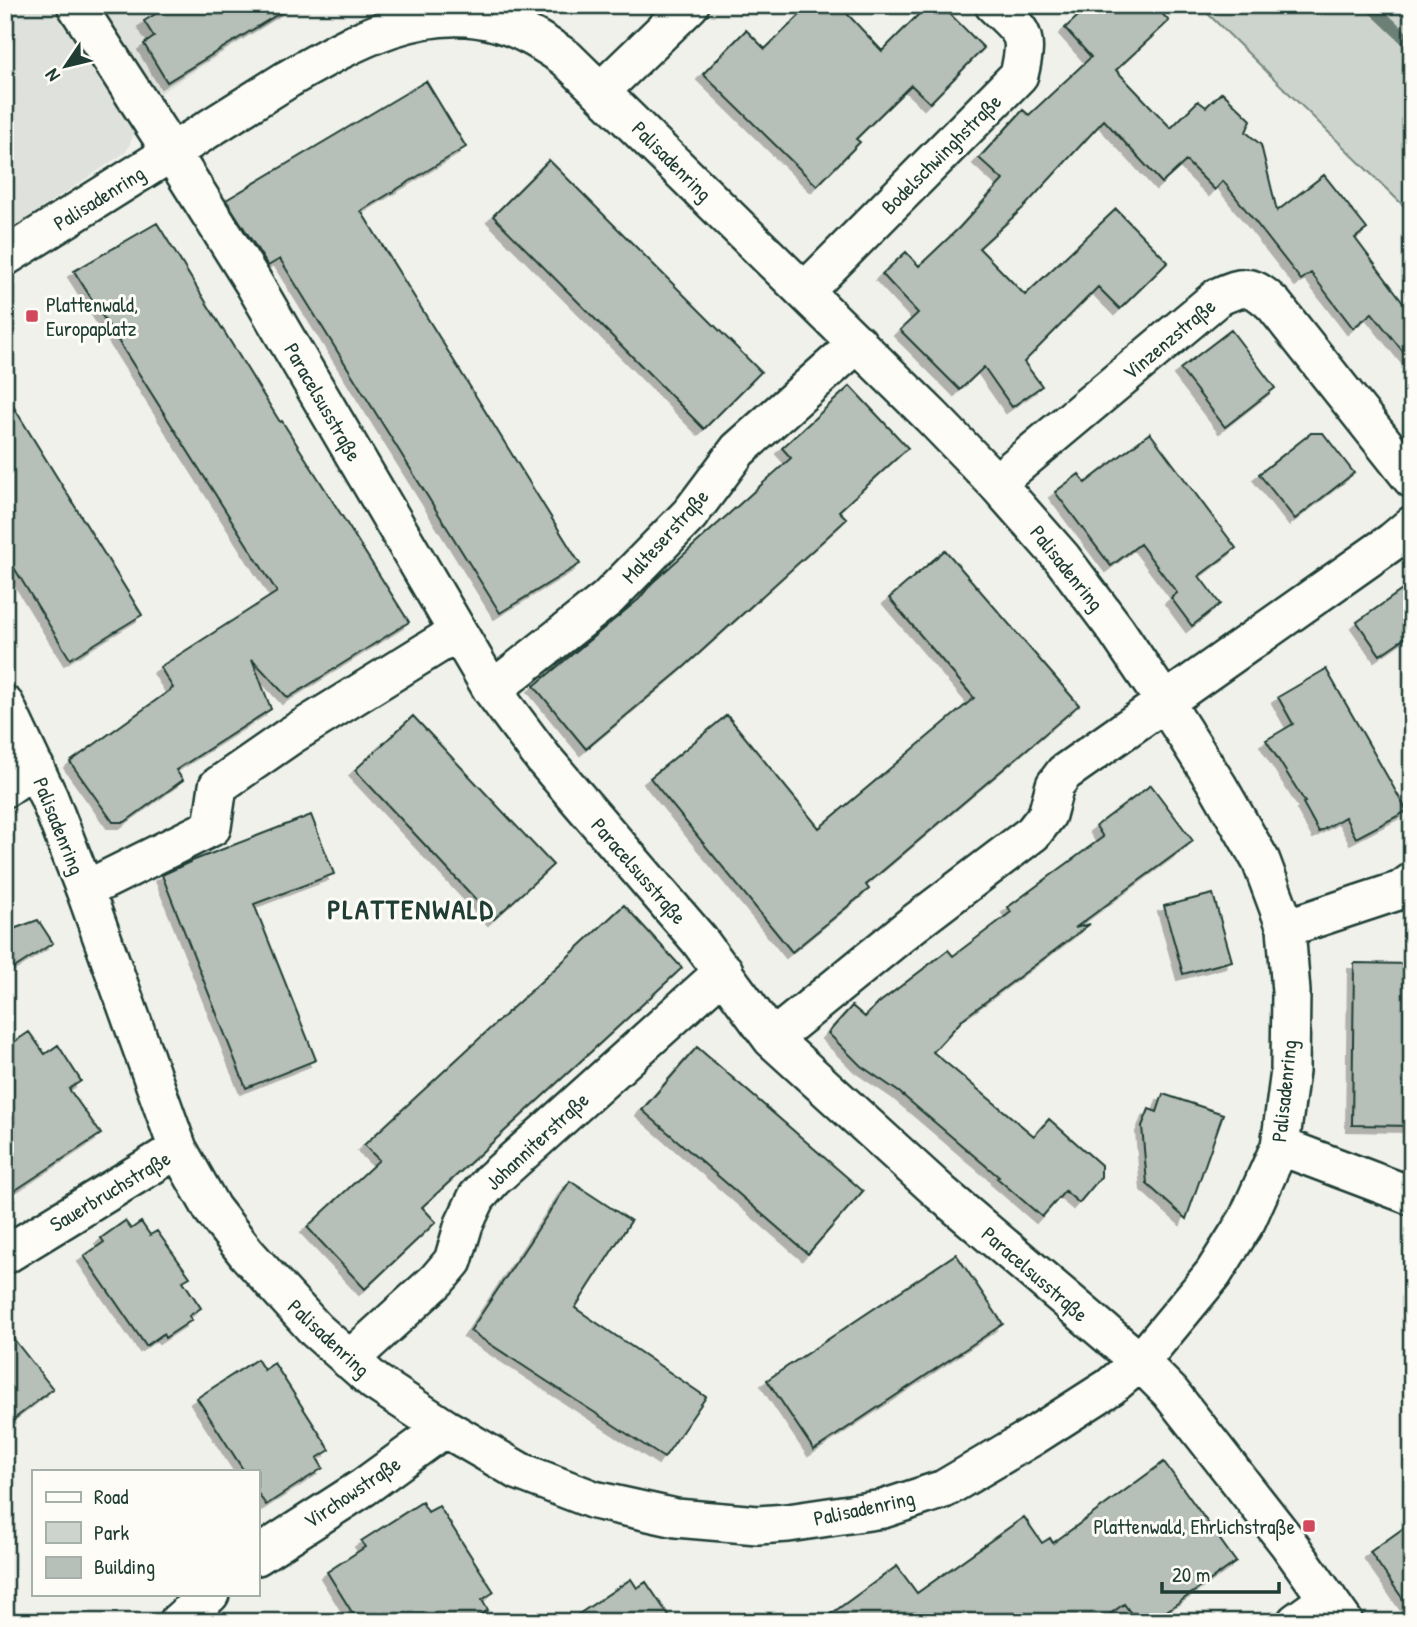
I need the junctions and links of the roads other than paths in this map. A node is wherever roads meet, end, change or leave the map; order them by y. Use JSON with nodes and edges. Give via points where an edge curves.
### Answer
{"nodes":[{"id":1,"x":76,"y":5,"type":"edge"},
{"id":2,"x":690,"y":5,"type":"edge"},
{"id":3,"x":993,"y":5,"type":"edge"},
{"id":4,"x":601,"y":91,"type":"junction"},
{"id":5,"x":172,"y":153,"type":"junction"},
{"id":6,"x":5,"y":257,"type":"edge"},
{"id":7,"x":805,"y":291,"type":"junction"},
{"id":8,"x":858,"y":343,"type":"junction"},
{"id":9,"x":1412,"y":480,"type":"edge"},
{"id":10,"x":996,"y":483,"type":"junction"},
{"id":11,"x":1412,"y":525,"type":"edge"},
{"id":12,"x":458,"y":632,"type":"junction"},
{"id":13,"x":492,"y":690,"type":"junction"},
{"id":14,"x":1164,"y":702,"type":"junction"},
{"id":15,"x":5,"y":705,"type":"edge"},
{"id":16,"x":35,"y":767,"type":"junction"},
{"id":17,"x":5,"y":788,"type":"edge"},
{"id":18,"x":1412,"y":883,"type":"edge"},
{"id":19,"x":85,"y":890,"type":"junction"},
{"id":20,"x":1286,"y":928,"type":"junction"},
{"id":21,"x":724,"y":971,"type":"junction"},
{"id":22,"x":772,"y":1039,"type":"junction"},
{"id":23,"x":1280,"y":1146,"type":"junction"},
{"id":24,"x":178,"y":1149,"type":"junction"},
{"id":25,"x":1412,"y":1196,"type":"edge"},
{"id":26,"x":5,"y":1255,"type":"edge"},
{"id":27,"x":349,"y":1360,"type":"junction"},
{"id":28,"x":1140,"y":1362,"type":"junction"},
{"id":29,"x":445,"y":1428,"type":"junction"},
{"id":30,"x":259,"y":1555,"type":"edge"},
{"id":31,"x":208,"y":1596,"type":"edge"},
{"id":32,"x":1336,"y":1610,"type":"edge"},
{"id":33,"x":178,"y":1622,"type":"edge"},
{"id":34,"x":1296,"y":1622,"type":"edge"}],
"edges":[{"from":1,"to":5,"type":"street","name":"Paracelsusstraße"},
{"from":2,"to":4,"type":"street"},
{"from":3,"to":7,"type":"street","name":"Bodelschwinghstraße","via":[[1022,32],[1025,50],[1019,75]]},
{"from":4,"to":5,"type":"street","name":"Palisadenring","via":[[566,58],[532,36],[499,23],[464,16],[412,22],[328,56]]},
{"from":4,"to":7,"type":"street","name":"Palisadenring"},
{"from":5,"to":6,"type":"street","name":"Palisadenring"},
{"from":5,"to":12,"type":"street","name":"Paracelsusstraße"},
{"from":7,"to":8,"type":"street","name":"Palisadenring"},
{"from":8,"to":10,"type":"street","name":"Palisadenring"},
{"from":8,"to":13,"type":"street","name":"Malteserstraße","via":[[738,450],[690,514],[607,599]]},
{"from":9,"to":10,"type":"street","name":"Vinzenzstraße","via":[[1274,305],[1249,287],[1219,297]]},
{"from":10,"to":14,"type":"street","name":"Palisadenring","via":[[1062,558]]},
{"from":11,"to":14,"type":"street"},
{"from":12,"to":13,"type":"street","name":"Paracelsusstraße"},
{"from":12,"to":19,"type":"street","via":[[218,786],[212,827]]},
{"from":13,"to":21,"type":"street","name":"Paracelsusstraße","via":[[543,758]]},
{"from":14,"to":20,"type":"street","name":"Palisadenring","via":[[1261,861]]},
{"from":14,"to":22,"type":"street","via":[[1064,773],[1055,785],[1047,815],[1033,833]]},
{"from":15,"to":16,"type":"street","name":"Palisadenring"},
{"from":16,"to":17,"type":"street"},
{"from":16,"to":19,"type":"street","name":"Palisadenring"},
{"from":18,"to":20,"type":"street"},
{"from":19,"to":24,"type":"street","name":"Palisadenring"},
{"from":20,"to":23,"type":"street","name":"Palisadenring","via":[[1292,992],[1290,1071]]},
{"from":21,"to":22,"type":"street","name":"Paracelsusstraße"},
{"from":21,"to":27,"type":"street","name":"Johanniterstraße","via":[[492,1180],[477,1197],[464,1224],[453,1261]]},
{"from":22,"to":28,"type":"street","name":"Paracelsusstraße","via":[[941,1193]]},
{"from":23,"to":25,"type":"street"},
{"from":23,"to":28,"type":"street","name":"Palisadenring","via":[[1247,1220],[1213,1274]]},
{"from":24,"to":26,"type":"street","name":"Sauerbruchstraße"},
{"from":24,"to":27,"type":"street","name":"Palisadenring","via":[[212,1209],[247,1254]]},
{"from":27,"to":29,"type":"street","name":"Palisadenring"},
{"from":28,"to":29,"type":"street","name":"Palisadenring","via":[[1111,1387],[944,1489],[883,1508],[788,1523],[676,1518],[594,1500],[519,1471]]},
{"from":28,"to":32,"type":"street","name":"Paracelsusstraße","via":[[1170,1392]]},
{"from":29,"to":30,"type":"street","name":"Virchowstraße"},
{"from":31,"to":33,"type":"street"},
{"from":32,"to":34,"type":"street"}]}
